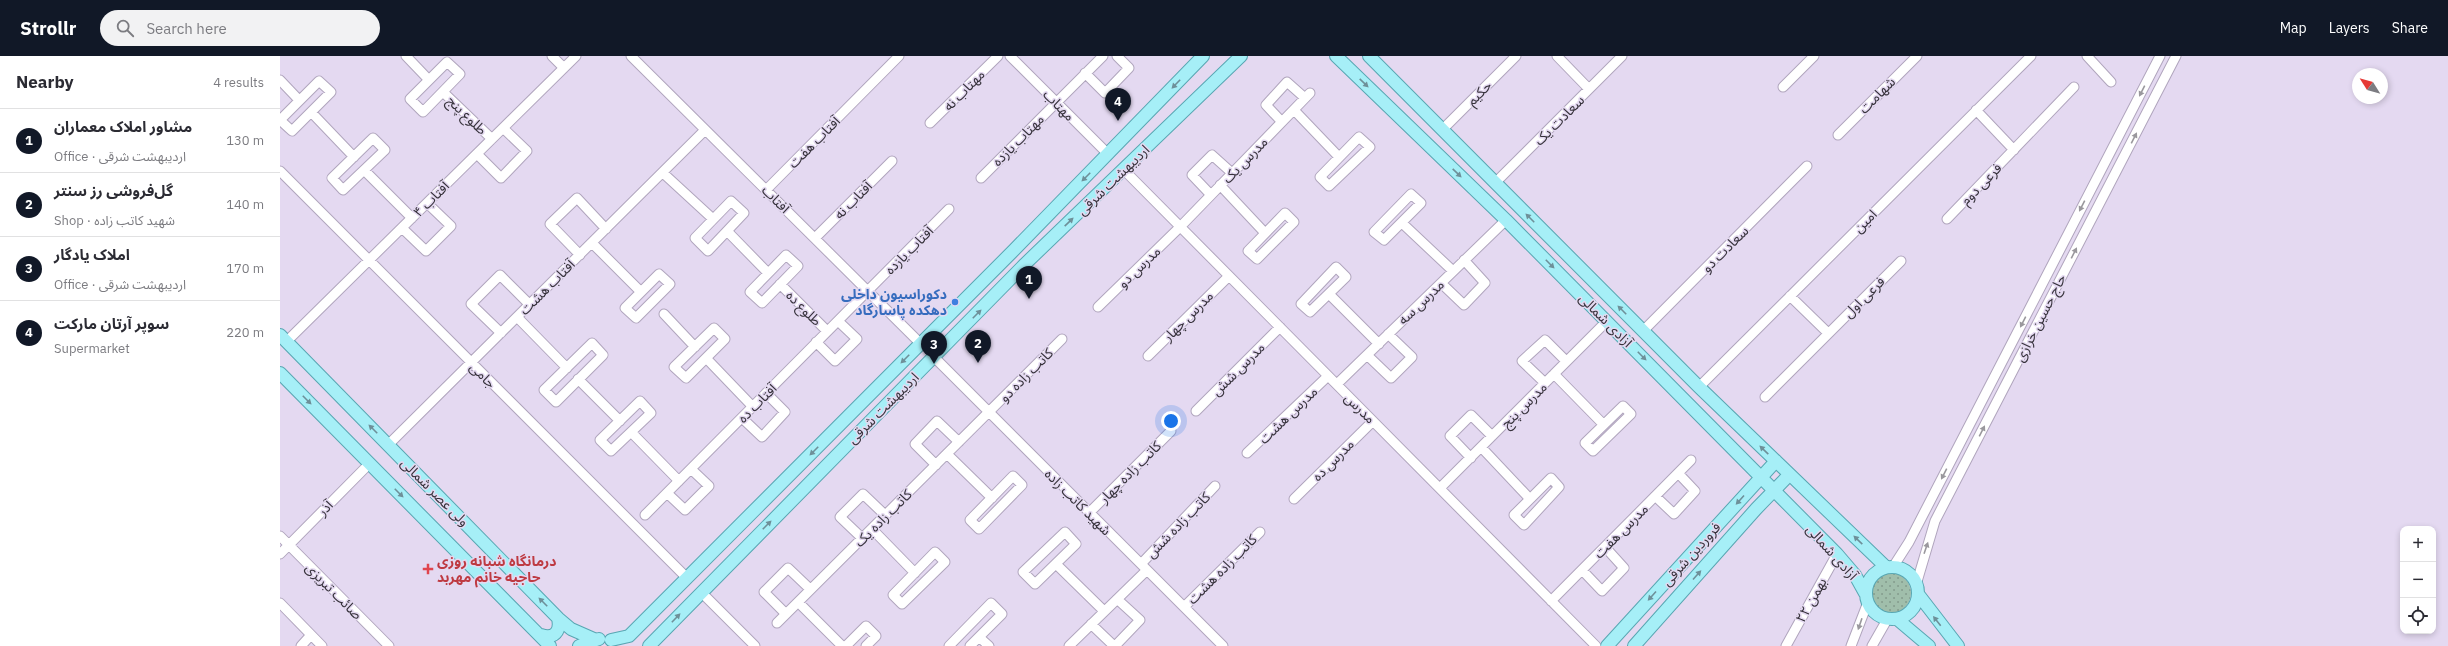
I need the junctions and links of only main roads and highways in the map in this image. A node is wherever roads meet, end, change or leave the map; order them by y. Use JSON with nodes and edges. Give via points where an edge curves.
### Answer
{"nodes":[{"id":1,"x":1203,"y":56,"type":"edge"},
{"id":2,"x":1241,"y":56,"type":"edge"},
{"id":3,"x":1336,"y":56,"type":"edge"},
{"id":4,"x":1369,"y":56,"type":"edge"},
{"id":5,"x":1030,"y":234,"type":"junction"},
{"id":6,"x":1039,"y":251,"type":"junction"},
{"id":7,"x":1000,"y":263,"type":"junction"},
{"id":8,"x":1015,"y":275,"type":"junction"},
{"id":9,"x":283,"y":339,"type":"edge"},
{"id":10,"x":280,"y":373,"type":"edge"},
{"id":11,"x":1776,"y":461,"type":"junction"},
{"id":12,"x":1789,"y":475,"type":"junction"},
{"id":13,"x":1761,"y":477,"type":"junction"},
{"id":14,"x":1773,"y":490,"type":"junction"},
{"id":15,"x":1889,"y":567,"type":"junction"},
{"id":16,"x":1917,"y":590,"type":"junction"},
{"id":17,"x":1866,"y":598,"type":"junction"},
{"id":18,"x":558,"y":618,"type":"junction"},
{"id":19,"x":1892,"y":618,"type":"junction"},
{"id":20,"x":640,"y":625,"type":"junction"},
{"id":21,"x":541,"y":635,"type":"junction"},
{"id":22,"x":596,"y":640,"type":"junction"},
{"id":23,"x":611,"y":640,"type":"junction"},
{"id":24,"x":651,"y":644,"type":"edge"},
{"id":25,"x":550,"y":646,"type":"edge"},
{"id":26,"x":579,"y":646,"type":"edge"},
{"id":27,"x":622,"y":646,"type":"edge"},
{"id":28,"x":1607,"y":646,"type":"edge"},
{"id":29,"x":1634,"y":646,"type":"edge"},
{"id":30,"x":1929,"y":646,"type":"edge"},
{"id":31,"x":1958,"y":646,"type":"edge"}],
"edges":[{"from":1,"to":5,"type":"main road","name":"اردیبهشت شرقی","one_way":true},
{"from":6,"to":2,"type":"main road","name":"اردیبهشت شرقی","one_way":true},
{"from":3,"to":13,"type":"main road","name":"آزادی شمالی","one_way":true,"via":[[1506,220]]},
{"from":11,"to":4,"type":"main road","name":"آزادی شمالی","one_way":true,"via":[[1698,387]]},
{"from":5,"to":6,"type":"main road","via":[[1025,244],[1026,248],[1032,252]]},
{"from":5,"to":7,"type":"main road","name":"اردیبهشت شرقی"},
{"from":6,"to":8,"type":"main road","name":"اردیبهشت شرقی"},
{"from":7,"to":8,"type":"main road","via":[[1013,264]]},
{"from":7,"to":20,"type":"main road","name":"اردیبهشت شرقی","one_way":true},
{"from":24,"to":8,"type":"main road","name":"اردیبهشت شرقی","one_way":true},
{"from":18,"to":9,"type":"main road","name":"ولی عصر شمالی","one_way":true},
{"from":10,"to":21,"type":"main road","name":"ولی عصر شمالی","one_way":true},
{"from":11,"to":12,"type":"main road","name":"آزادی شمالی"},
{"from":11,"to":13,"type":"main road","name":"فروردین شرقی"},
{"from":12,"to":14,"type":"main road","name":"فروردین شرقی"},
{"from":15,"to":12,"type":"main road","name":"آزادی شمالی","one_way":true},
{"from":13,"to":14,"type":"main road","name":"آزادی شمالی"},
{"from":13,"to":28,"type":"main road","name":"فروردین شرقی","one_way":true},
{"from":14,"to":17,"type":"main road","name":"آزادی شمالی","via":[[1837,554],[1855,575]]},
{"from":29,"to":14,"type":"main road","name":"فروردین شرقی","one_way":true},
{"from":15,"to":16,"type":"main road","via":[[1907,572]]},
{"from":15,"to":17,"type":"main road","via":[[1871,577]]},
{"from":16,"to":19,"type":"main road","via":[[1911,609]]},
{"from":31,"to":16,"type":"main road","one_way":true},
{"from":17,"to":19,"type":"main road","via":[[1872,609]]},
{"from":18,"to":21,"type":"main road","via":[[560,626],[556,634],[549,637]]},
{"from":18,"to":22,"type":"main road","name":"ولی عصر شمالی","via":[[571,629]]},
{"from":19,"to":30,"type":"main road"},
{"from":20,"to":23,"type":"main road","name":"اردیبهشت شرقی","via":[[629,636]]},
{"from":20,"to":24,"type":"main road","via":[[642,637]]},
{"from":21,"to":25,"type":"main road","name":"ولی عصر شمالی"},
{"from":22,"to":23,"type":"main road"},
{"from":22,"to":26,"type":"main road"},
{"from":23,"to":27,"type":"main road"}]}
